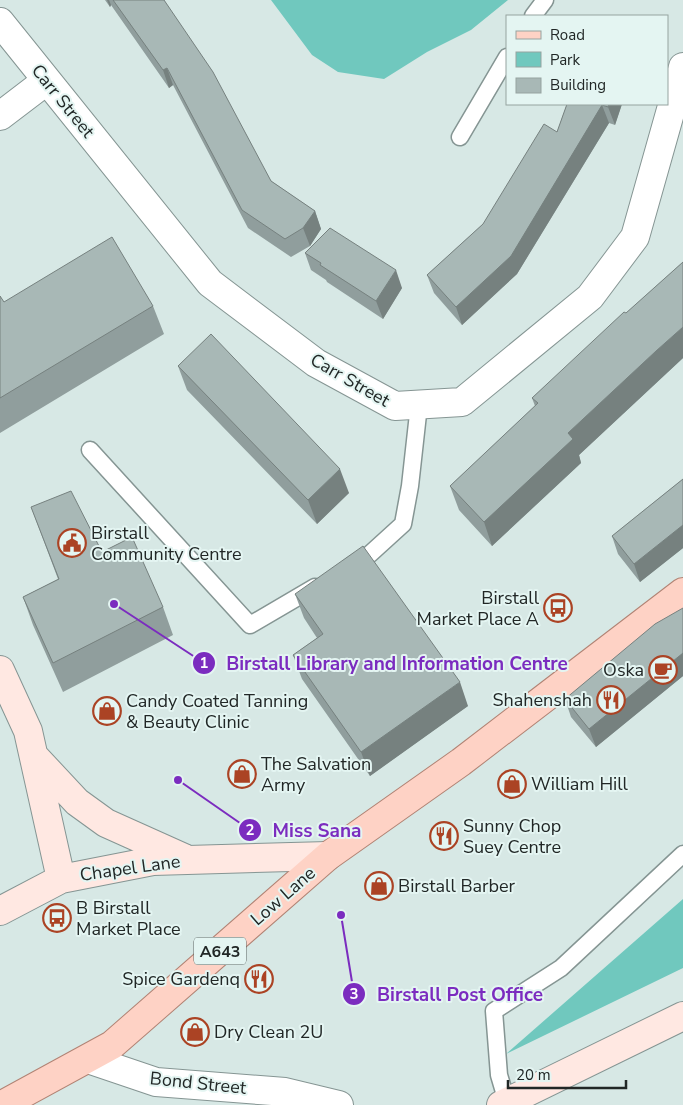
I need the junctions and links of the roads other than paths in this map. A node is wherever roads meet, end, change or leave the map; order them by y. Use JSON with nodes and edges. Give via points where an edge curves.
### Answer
{"nodes":[{"id":1,"x":545,"y":0,"type":"edge"},
{"id":2,"x":534,"y":15,"type":"edge"},
{"id":3,"x":0,"y":22,"type":"edge"},
{"id":4,"x":506,"y":59,"type":"edge"},
{"id":5,"x":683,"y":67,"type":"edge"},
{"id":6,"x":46,"y":81,"type":"junction"},
{"id":7,"x":0,"y":116,"type":"edge"},
{"id":8,"x":460,"y":137,"type":"dead end"},
{"id":9,"x":419,"y":405,"type":"junction"},
{"id":10,"x":90,"y":450,"type":"dead end"},
{"id":11,"x":683,"y":592,"type":"edge"},
{"id":12,"x":0,"y":670,"type":"edge"},
{"id":13,"x":33,"y":756,"type":"junction"},
{"id":14,"x":683,"y":854,"type":"edge"},
{"id":15,"x":328,"y":856,"type":"junction"},
{"id":16,"x":188,"y":860,"type":"junction"},
{"id":17,"x":60,"y":879,"type":"junction"},
{"id":18,"x":0,"y":911,"type":"edge"},
{"id":19,"x":683,"y":1016,"type":"edge"},
{"id":20,"x":88,"y":1059,"type":"junction"},
{"id":21,"x":504,"y":1104,"type":"edge"},
{"id":22,"x":2,"y":1105,"type":"edge"},
{"id":23,"x":339,"y":1105,"type":"edge"}],
"edges":[{"from":1,"to":2,"type":"lane"},
{"from":3,"to":6,"type":"street","name":"Carr Street"},
{"from":4,"to":8,"type":"lane"},
{"from":5,"to":9,"type":"street","name":"Carr Street","via":[[635,237],[590,297],[462,402]]},
{"from":6,"to":7,"type":"street"},
{"from":6,"to":9,"type":"street","name":"Carr Street","via":[[210,283],[316,363],[395,406]]},
{"from":9,"to":10,"type":"lane","via":[[403,524],[370,554],[250,625]]},
{"from":11,"to":15,"type":"main road","name":"Low Lane","number":"A643","via":[[461,762]]},
{"from":12,"to":13,"type":"street","via":[[28,731]]},
{"from":13,"to":16,"type":"street","via":[[77,802],[106,823]]},
{"from":13,"to":17,"type":"street"},
{"from":14,"to":21,"type":"lane","via":[[561,968],[494,1011]]},
{"from":15,"to":16,"type":"street","name":"Chapel Lane"},
{"from":15,"to":20,"type":"main road","name":"Low Lane","number":"A643","via":[[112,1045]]},
{"from":16,"to":17,"type":"street","name":"Chapel Lane","via":[[153,861]]},
{"from":17,"to":18,"type":"street","name":"Chapel Lane"},
{"from":19,"to":21,"type":"street"},
{"from":20,"to":22,"type":"main road","name":"Low Lane","number":"A643"},
{"from":20,"to":23,"type":"street","name":"Bond Street","via":[[156,1082],[285,1092]]}]}
